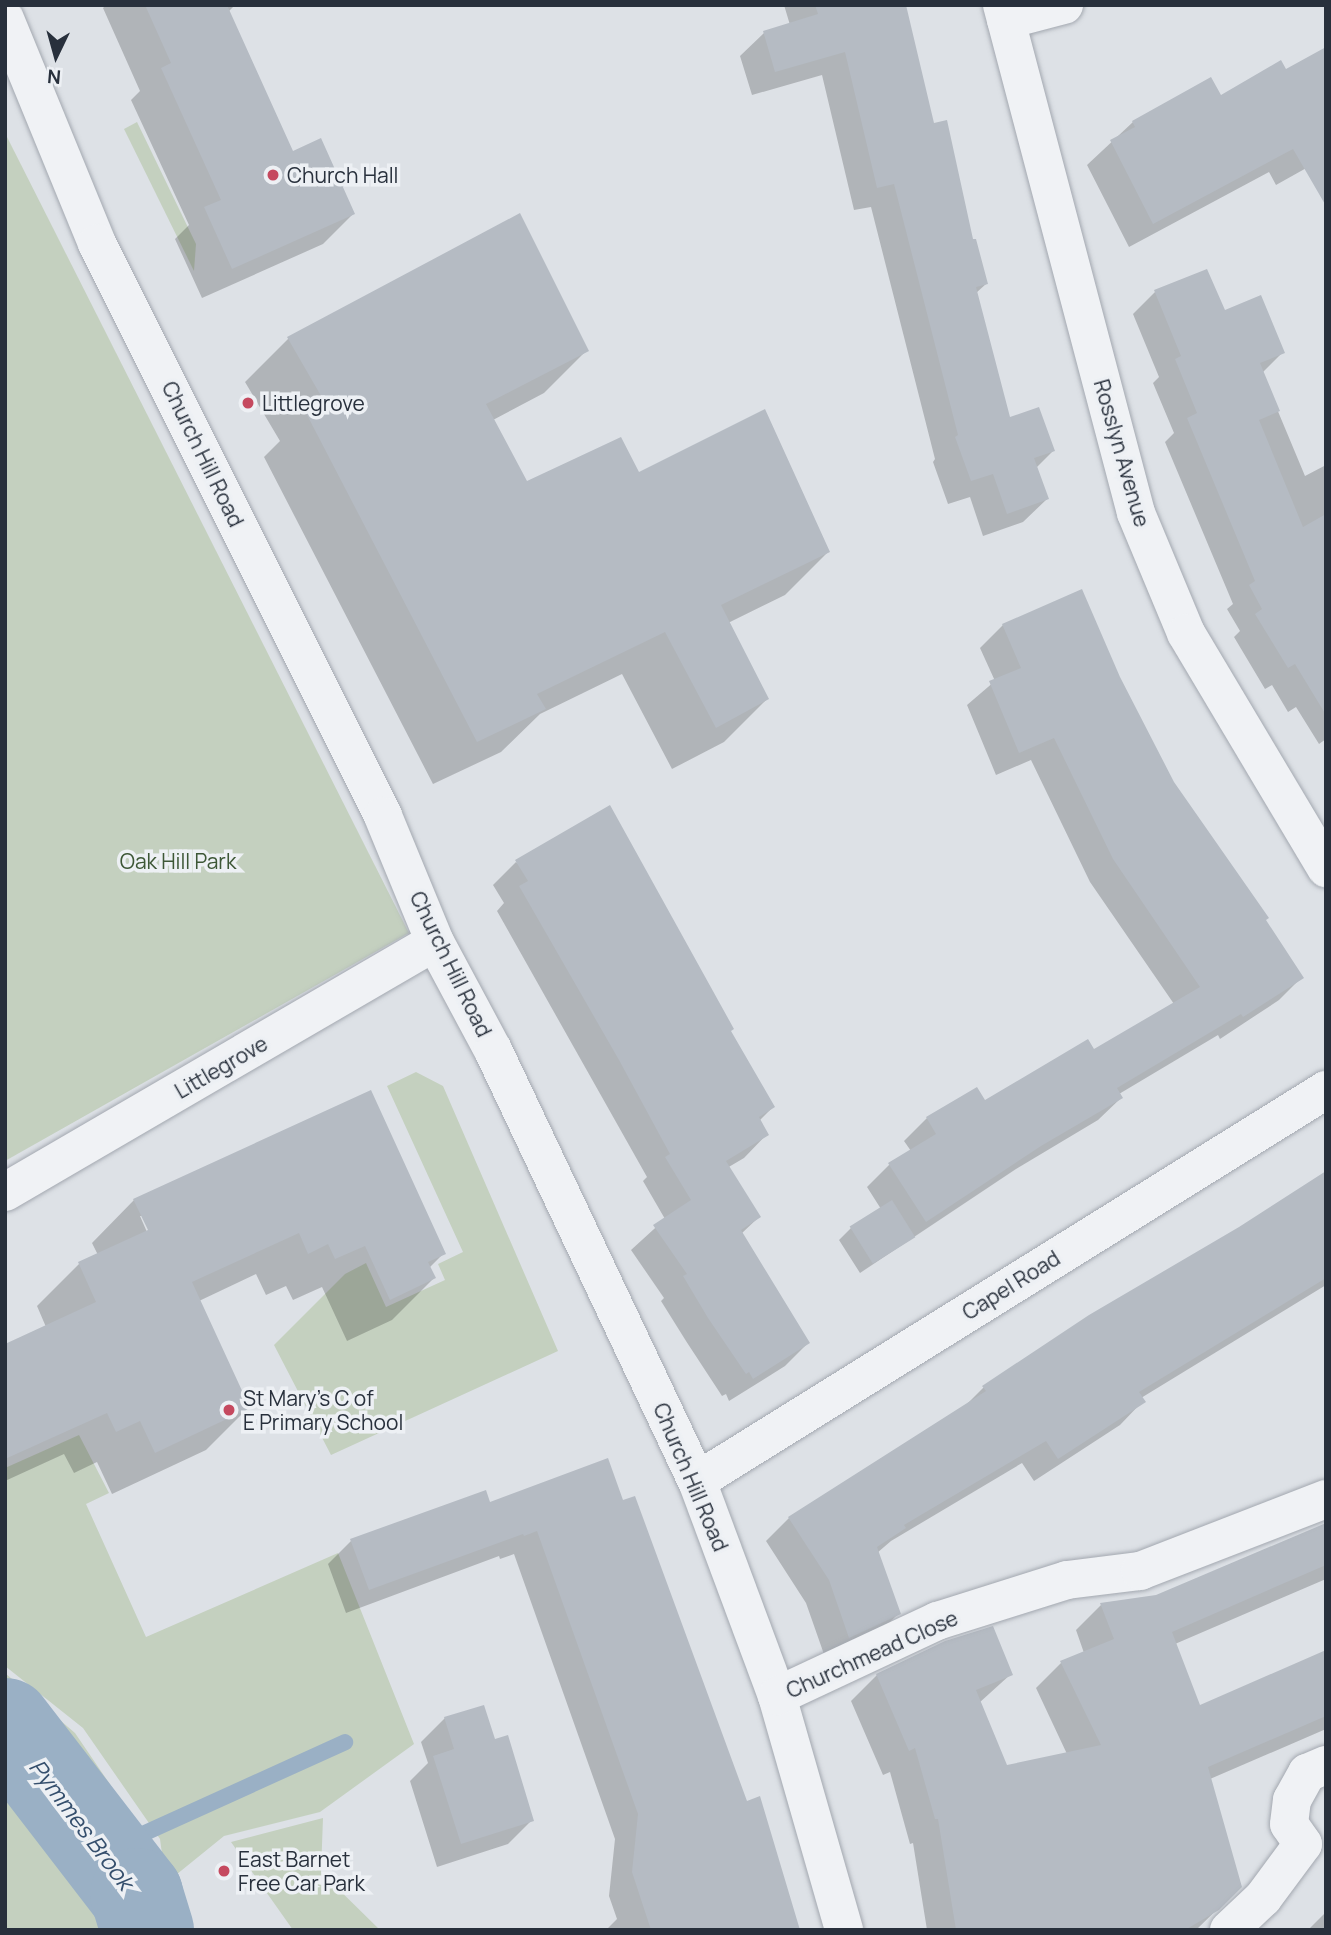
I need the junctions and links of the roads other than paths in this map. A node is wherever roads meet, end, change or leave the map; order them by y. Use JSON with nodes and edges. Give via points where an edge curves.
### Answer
{"nodes":[{"id":1,"x":1064,"y":5,"type":"edge"},
{"id":2,"x":1004,"y":12,"type":"edge"},
{"id":3,"x":5,"y":19,"type":"edge"},
{"id":4,"x":1326,"y":868,"type":"edge"},
{"id":5,"x":435,"y":942,"type":"junction"},
{"id":6,"x":1326,"y":1090,"type":"edge"},
{"id":7,"x":5,"y":1192,"type":"edge"},
{"id":8,"x":697,"y":1481,"type":"junction"},
{"id":9,"x":1326,"y":1499,"type":"edge"},
{"id":10,"x":777,"y":1696,"type":"junction"},
{"id":11,"x":1326,"y":1765,"type":"edge"},
{"id":12,"x":1314,"y":1843,"type":"edge"},
{"id":13,"x":844,"y":1930,"type":"edge"},
{"id":14,"x":1228,"y":1930,"type":"edge"}],
"edges":[{"from":1,"to":2,"type":"street"},
{"from":2,"to":4,"type":"street","name":"Rosslyn Avenue","via":[[1136,513],[1186,633]]},
{"from":3,"to":5,"type":"street","name":"Church Hill Road","via":[[97,243],[383,816]]},
{"from":5,"to":7,"type":"street","name":"Littlegrove"},
{"from":5,"to":8,"type":"street","name":"Church Hill Road","via":[[493,1050]]},
{"from":6,"to":8,"type":"street","name":"Capel Road"},
{"from":8,"to":10,"type":"street","name":"Church Hill Road"},
{"from":9,"to":10,"type":"street","name":"Churchmead Close","via":[[1140,1571],[1067,1580],[937,1621]]},
{"from":10,"to":13,"type":"street","name":"Church Hill Road"},
{"from":11,"to":12,"type":"street","via":[[1307,1773],[1292,1800],[1289,1824]]},
{"from":12,"to":14,"type":"street"}]}
